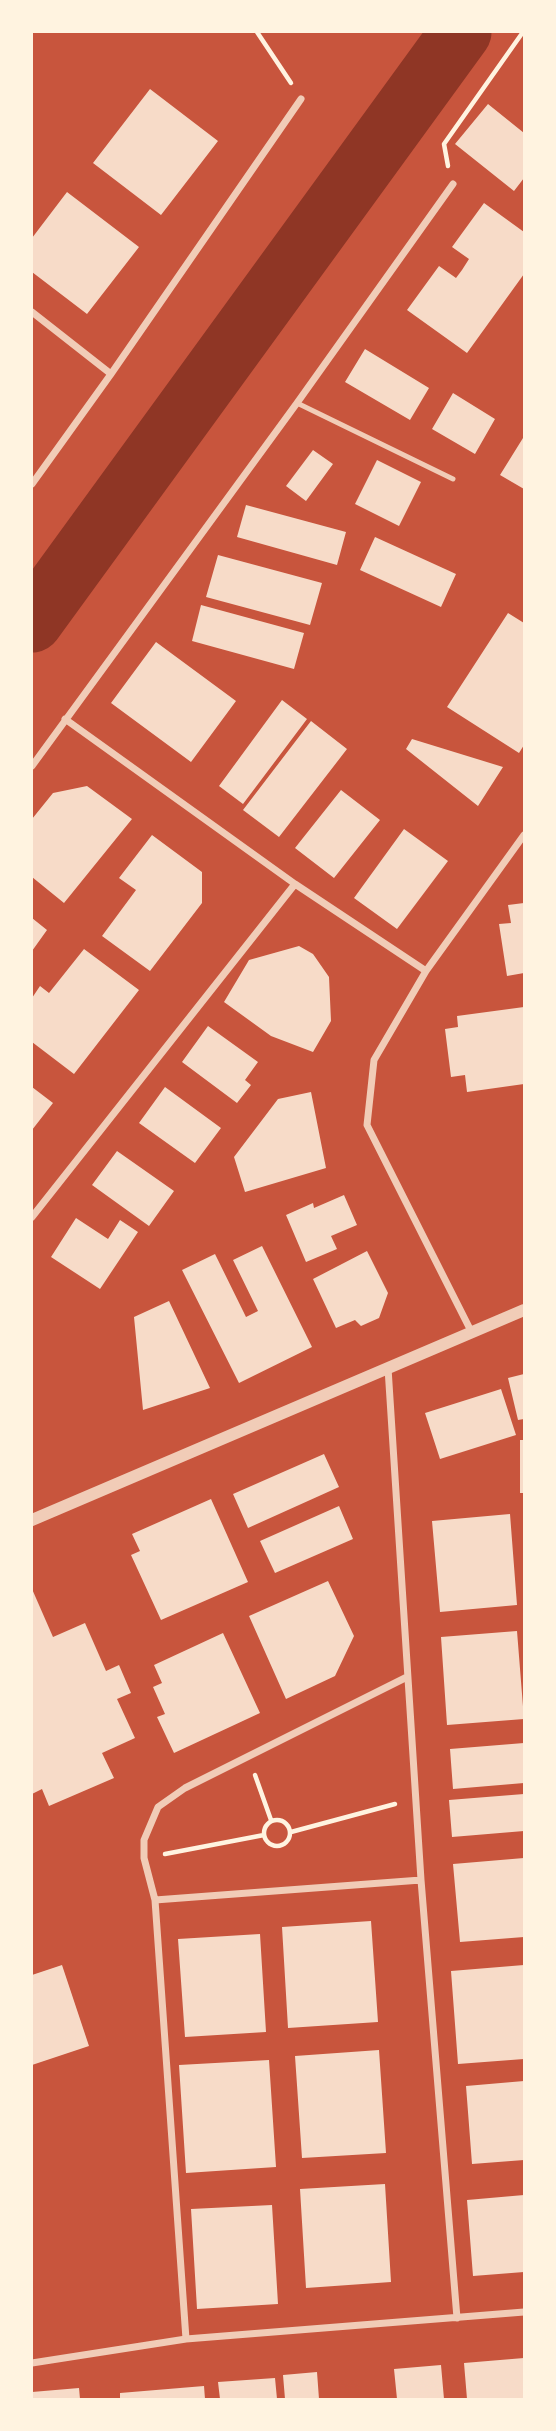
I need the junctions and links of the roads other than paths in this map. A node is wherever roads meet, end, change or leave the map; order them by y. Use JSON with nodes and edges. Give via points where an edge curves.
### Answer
{"nodes":[{"id":1,"x":300,"y":99,"type":"road end"},
{"id":2,"x":453,"y":184,"type":"road end"},
{"id":3,"x":32,"y":312,"type":"edge"},
{"id":4,"x":111,"y":374,"type":"junction"},
{"id":5,"x":297,"y":403,"type":"junction"},
{"id":6,"x":453,"y":479,"type":"dead end"},
{"id":7,"x":32,"y":484,"type":"edge"},
{"id":8,"x":65,"y":719,"type":"junction"},
{"id":9,"x":32,"y":766,"type":"edge"},
{"id":10,"x":524,"y":835,"type":"edge"},
{"id":11,"x":295,"y":884,"type":"junction"},
{"id":12,"x":425,"y":971,"type":"junction"},
{"id":13,"x":32,"y":1217,"type":"edge"},
{"id":14,"x":524,"y":1310,"type":"edge"},
{"id":15,"x":472,"y":1333,"type":"junction"},
{"id":16,"x":388,"y":1368,"type":"junction"},
{"id":17,"x":32,"y":1520,"type":"edge"},
{"id":18,"x":407,"y":1677,"type":"junction"},
{"id":19,"x":421,"y":1881,"type":"junction"},
{"id":20,"x":155,"y":1900,"type":"junction"},
{"id":21,"x":524,"y":2312,"type":"edge"},
{"id":22,"x":457,"y":2318,"type":"junction"},
{"id":23,"x":186,"y":2339,"type":"junction"},
{"id":24,"x":32,"y":2363,"type":"edge"}],
"edges":[{"from":1,"to":4,"type":"street"},
{"from":2,"to":5,"type":"street"},
{"from":3,"to":4,"type":"street"},
{"from":4,"to":7,"type":"street"},
{"from":5,"to":6,"type":"lane"},
{"from":5,"to":8,"type":"street"},
{"from":8,"to":9,"type":"street"},
{"from":8,"to":11,"type":"street"},
{"from":10,"to":12,"type":"street"},
{"from":11,"to":12,"type":"street"},
{"from":11,"to":13,"type":"street"},
{"from":12,"to":15,"type":"street","via":[[374,1060],[367,1125]]},
{"from":14,"to":15,"type":"street"},
{"from":15,"to":16,"type":"street"},
{"from":16,"to":17,"type":"street"},
{"from":16,"to":18,"type":"street"},
{"from":18,"to":19,"type":"street"},
{"from":18,"to":20,"type":"street","via":[[185,1788],[158,1807],[144,1840]]},
{"from":19,"to":20,"type":"street"},
{"from":19,"to":22,"type":"street"},
{"from":20,"to":23,"type":"street"},
{"from":21,"to":22,"type":"street"},
{"from":22,"to":23,"type":"street"},
{"from":23,"to":24,"type":"street"}]}
